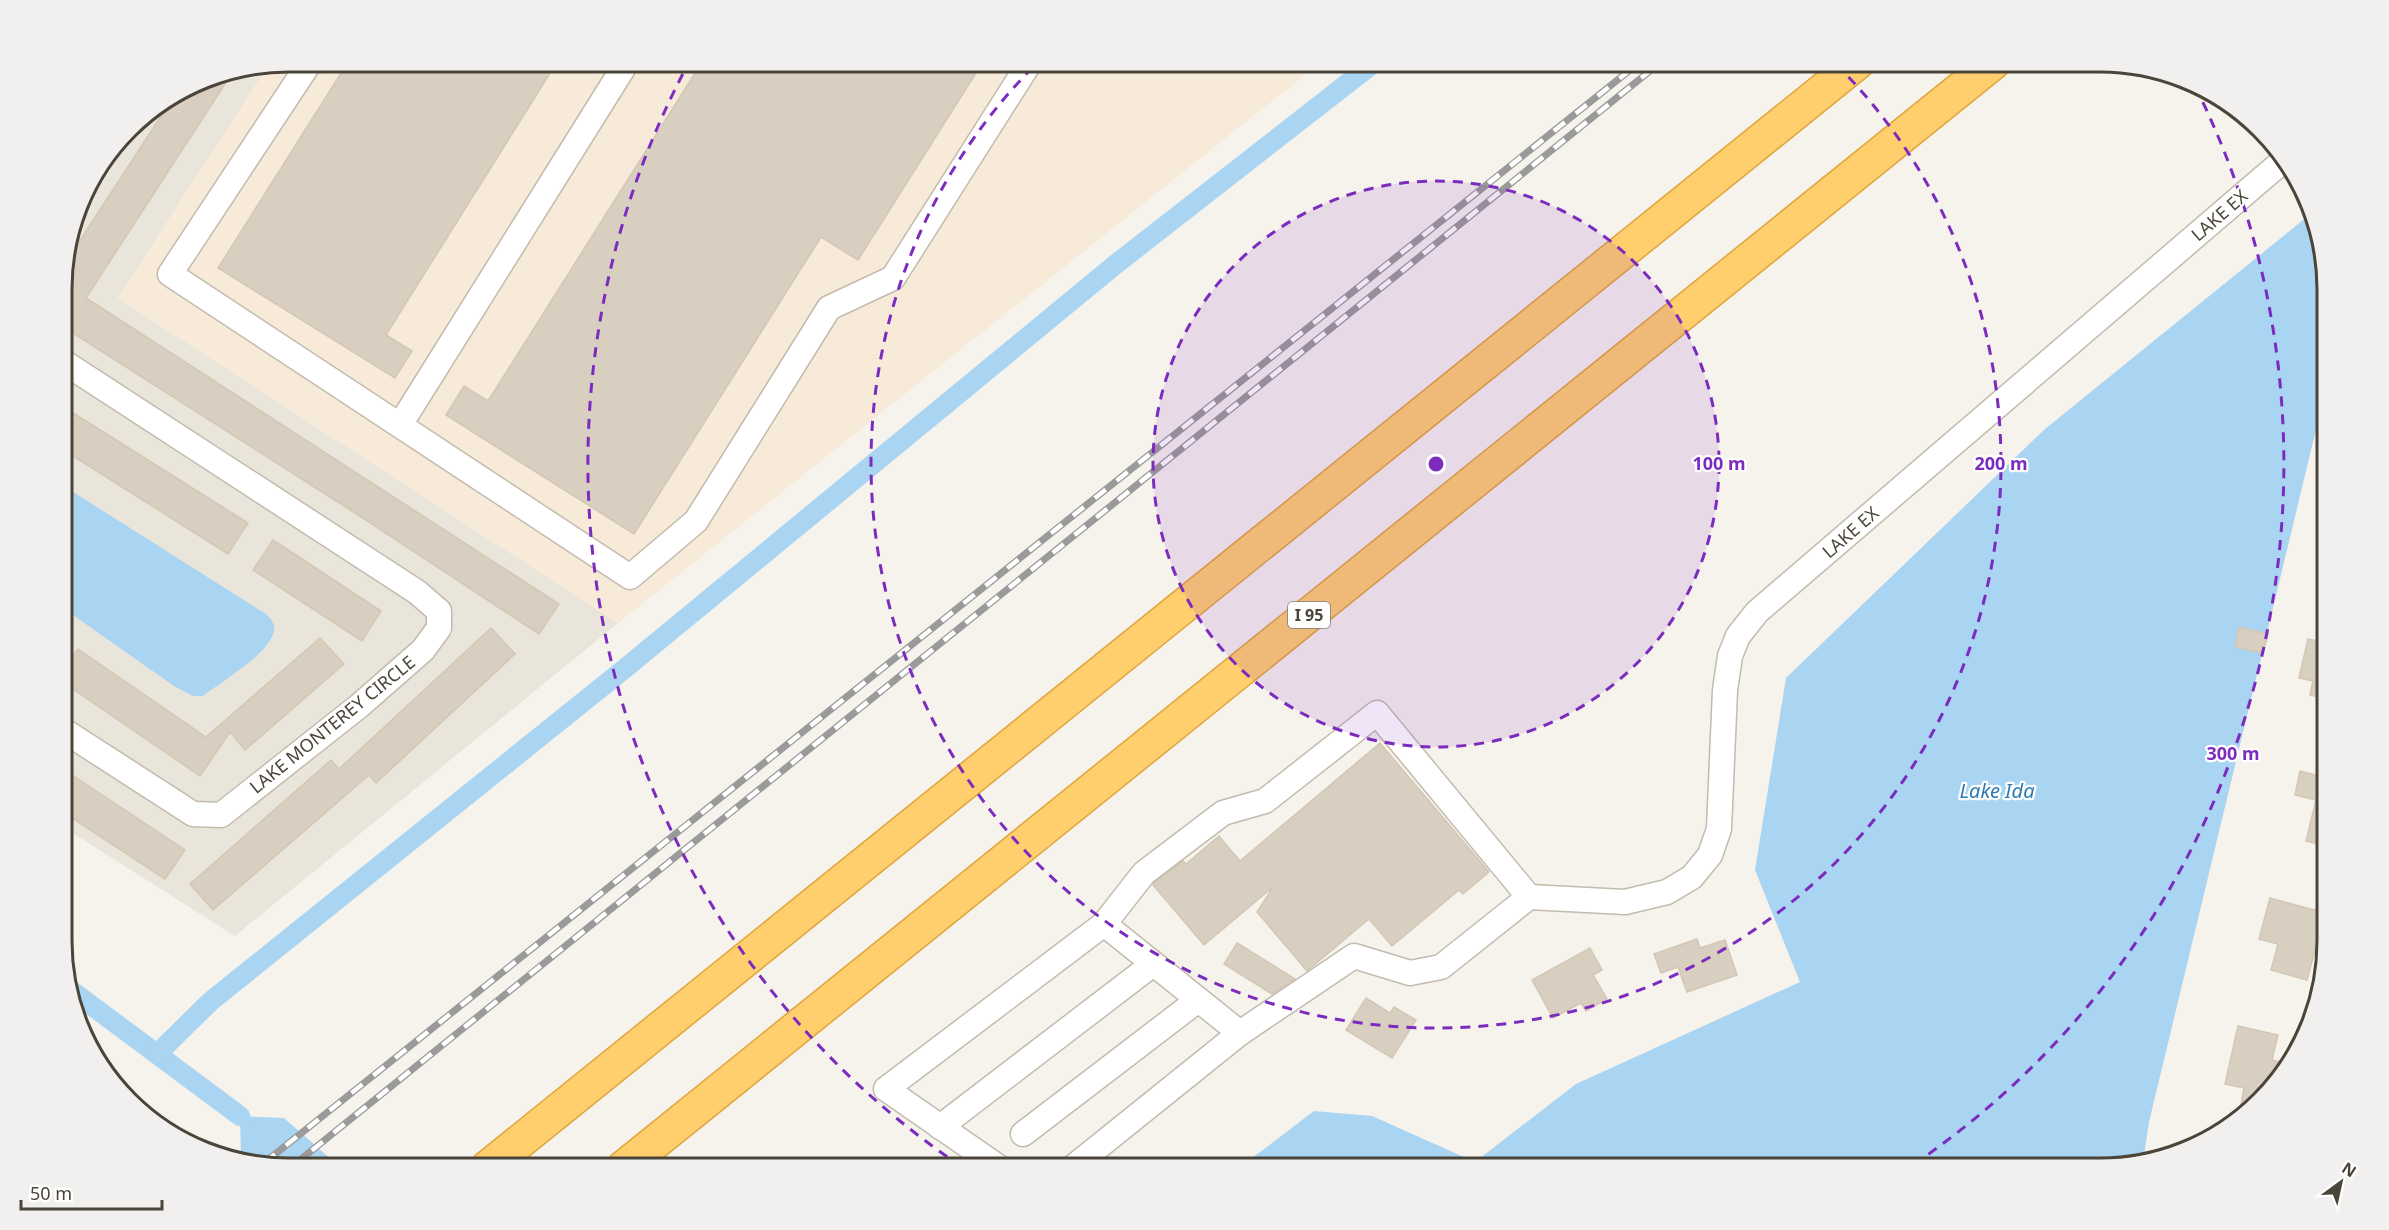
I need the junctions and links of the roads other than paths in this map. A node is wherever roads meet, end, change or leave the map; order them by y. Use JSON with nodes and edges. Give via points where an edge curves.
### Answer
{"nodes":[{"id":1,"x":303,"y":72,"type":"edge"},
{"id":2,"x":621,"y":72,"type":"edge"},
{"id":3,"x":1024,"y":72,"type":"edge"},
{"id":4,"x":1846,"y":72,"type":"edge"},
{"id":5,"x":1982,"y":72,"type":"edge"},
{"id":6,"x":2278,"y":165,"type":"edge"},
{"id":7,"x":72,"y":368,"type":"edge"},
{"id":8,"x":400,"y":425,"type":"junction"},
{"id":9,"x":72,"y":736,"type":"edge"},
{"id":10,"x":1529,"y":897,"type":"junction"},
{"id":11,"x":1104,"y":924,"type":"junction"},
{"id":12,"x":1153,"y":964,"type":"junction"},
{"id":13,"x":1198,"y":1000,"type":"junction"},
{"id":14,"x":1240,"y":1033,"type":"junction"},
{"id":15,"x":940,"y":1127,"type":"junction"},
{"id":16,"x":1023,"y":1134,"type":"dead end"},
{"id":17,"x":500,"y":1158,"type":"edge"},
{"id":18,"x":635,"y":1158,"type":"edge"},
{"id":19,"x":985,"y":1158,"type":"edge"},
{"id":20,"x":1084,"y":1158,"type":"edge"}],
"edges":[{"from":1,"to":8,"type":"street","via":[[170,274]]},
{"from":2,"to":8,"type":"street"},
{"from":3,"to":8,"type":"street","via":[[893,278],[829,308],[696,520],[630,577]]},
{"from":4,"to":17,"type":"highway"},
{"from":5,"to":18,"type":"highway","number":"I 95"},
{"from":6,"to":10,"type":"street","name":"LAKE EX","via":[[1757,612],[1738,636],[1730,656],[1719,829],[1710,855],[1692,877],[1667,892],[1625,902]]},
{"from":7,"to":9,"type":"street","name":"LAKE MONTEREY CIRCLE","via":[[417,592],[439,611],[440,628],[423,650],[359,706],[221,814],[193,814]]},
{"from":10,"to":11,"type":"street","via":[[1377,713],[1265,801],[1223,813],[1144,873]]},
{"from":10,"to":14,"type":"street","via":[[1441,967],[1410,973],[1354,956]]},
{"from":11,"to":12,"type":"street"},
{"from":11,"to":15,"type":"street","via":[[886,1089]]},
{"from":12,"to":13,"type":"street"},
{"from":12,"to":15,"type":"street"},
{"from":13,"to":14,"type":"street"},
{"from":13,"to":16,"type":"street"},
{"from":14,"to":20,"type":"street"},
{"from":15,"to":19,"type":"street"}]}
